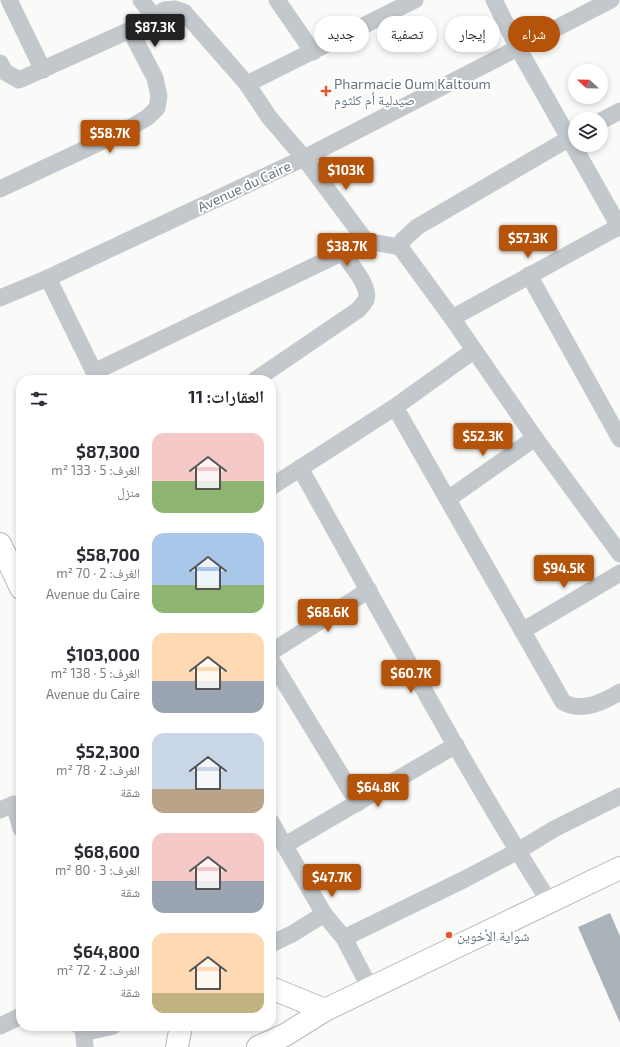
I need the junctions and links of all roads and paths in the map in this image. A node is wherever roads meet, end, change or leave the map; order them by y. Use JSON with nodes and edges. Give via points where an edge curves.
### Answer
{"nodes":[{"id":1,"x":9,"y":0,"type":"edge"},
{"id":2,"x":141,"y":0,"type":"edge"},
{"id":3,"x":277,"y":0,"type":"edge"},
{"id":4,"x":415,"y":0,"type":"edge"},
{"id":5,"x":494,"y":0,"type":"edge"},
{"id":6,"x":611,"y":0,"type":"edge"},
{"id":7,"x":154,"y":18,"type":"junction"},
{"id":8,"x":369,"y":24,"type":"edge"},
{"id":9,"x":560,"y":26,"type":"edge"},
{"id":10,"x":508,"y":28,"type":"edge"},
{"id":11,"x":130,"y":30,"type":"junction"},
{"id":12,"x":314,"y":52,"type":"joint"},
{"id":13,"x":510,"y":52,"type":"edge"},
{"id":14,"x":520,"y":52,"type":"edge"},
{"id":15,"x":0,"y":63,"type":"edge"},
{"id":16,"x":44,"y":70,"type":"junction"},
{"id":17,"x":247,"y":84,"type":"junction"},
{"id":18,"x":620,"y":111,"type":"edge"},
{"id":19,"x":608,"y":117,"type":"edge"},
{"id":20,"x":568,"y":129,"type":"edge"},
{"id":21,"x":568,"y":138,"type":"edge"},
{"id":22,"x":580,"y":152,"type":"edge"},
{"id":23,"x":304,"y":158,"type":"junction"},
{"id":24,"x":0,"y":189,"type":"edge"},
{"id":25,"x":620,"y":227,"type":"edge"},
{"id":26,"x":366,"y":242,"type":"junction"},
{"id":27,"x":400,"y":247,"type":"junction"},
{"id":28,"x":342,"y":253,"type":"junction"},
{"id":29,"x":529,"y":275,"type":"junction"},
{"id":30,"x":48,"y":278,"type":"junction"},
{"id":31,"x":1,"y":294,"type":"edge"},
{"id":32,"x":452,"y":318,"type":"junction"},
{"id":33,"x":473,"y":351,"type":"junction"},
{"id":34,"x":96,"y":375,"type":"edge"},
{"id":35,"x":98,"y":375,"type":"edge"},
{"id":36,"x":263,"y":375,"type":"edge"},
{"id":37,"x":395,"y":407,"type":"junction"},
{"id":38,"x":535,"y":438,"type":"junction"},
{"id":39,"x":620,"y":440,"type":"edge"},
{"id":40,"x":300,"y":468,"type":"junction"},
{"id":41,"x":276,"y":483,"type":"edge"},
{"id":42,"x":448,"y":499,"type":"junction"},
{"id":43,"x":0,"y":544,"type":"edge"},
{"id":44,"x":620,"y":554,"type":"edge"},
{"id":45,"x":620,"y":573,"type":"edge"},
{"id":46,"x":16,"y":578,"type":"edge"},
{"id":47,"x":369,"y":590,"type":"junction"},
{"id":48,"x":522,"y":631,"type":"junction"},
{"id":49,"x":276,"y":649,"type":"edge"},
{"id":50,"x":276,"y":668,"type":"edge"},
{"id":51,"x":618,"y":698,"type":"edge"},
{"id":52,"x":456,"y":745,"type":"junction"},
{"id":53,"x":620,"y":796,"type":"edge"},
{"id":54,"x":358,"y":803,"type":"junction"},
{"id":55,"x":12,"y":805,"type":"edge"},
{"id":56,"x":16,"y":816,"type":"edge"},
{"id":57,"x":276,"y":830,"type":"edge"},
{"id":58,"x":285,"y":845,"type":"junction"},
{"id":59,"x":518,"y":852,"type":"junction"},
{"id":60,"x":620,"y":868,"type":"edge"},
{"id":61,"x":550,"y":903,"type":"junction"},
{"id":62,"x":324,"y":914,"type":"junction"},
{"id":63,"x":344,"y":938,"type":"junction"},
{"id":64,"x":276,"y":942,"type":"edge"},
{"id":65,"x":370,"y":988,"type":"junction"},
{"id":66,"x":276,"y":990,"type":"edge"},
{"id":67,"x":325,"y":1010,"type":"junction"},
{"id":68,"x":16,"y":1018,"type":"edge"},
{"id":69,"x":0,"y":1026,"type":"edge"},
{"id":70,"x":82,"y":1031,"type":"edge"},
{"id":71,"x":181,"y":1031,"type":"edge"},
{"id":72,"x":288,"y":1041,"type":"edge"},
{"id":73,"x":86,"y":1047,"type":"edge"},
{"id":74,"x":177,"y":1047,"type":"edge"},
{"id":75,"x":258,"y":1047,"type":"edge"}],
"edges":[{"from":1,"to":16,"type":"street"},
{"from":2,"to":7,"type":"street"},
{"from":3,"to":12,"type":"street"},
{"from":4,"to":8,"type":"street"},
{"from":5,"to":10,"type":"street"},
{"from":6,"to":9,"type":"street","name":"Avenue du Caire"},
{"from":7,"to":11,"type":"street"},
{"from":7,"to":17,"type":"street","via":[[166,10],[184,12]]},
{"from":11,"to":16,"type":"street"},
{"from":11,"to":24,"type":"street","via":[[155,78],[159,96],[157,108],[148,117],[126,130]]},
{"from":12,"to":17,"type":"street"},
{"from":13,"to":23,"type":"street","name":"Avenue du Caire"},
{"from":14,"to":20,"type":"street"},
{"from":15,"to":16,"type":"street","via":[[5,72],[19,80]]},
{"from":17,"to":23,"type":"street","via":[[269,117]]},
{"from":18,"to":19,"type":"street"},
{"from":21,"to":27,"type":"street","via":[[417,227]]},
{"from":22,"to":25,"type":"street"},
{"from":23,"to":26,"type":"street"},
{"from":23,"to":30,"type":"street","name":"Avenue du Caire"},
{"from":25,"to":29,"type":"street"},
{"from":26,"to":27,"type":"street"},
{"from":26,"to":28,"type":"street"},
{"from":27,"to":32,"type":"street"},
{"from":28,"to":35,"type":"street"},
{"from":28,"to":36,"type":"street","via":[[362,281],[367,291],[366,299],[358,310]]},
{"from":29,"to":32,"type":"street"},
{"from":29,"to":39,"type":"street"},
{"from":30,"to":31,"type":"street","name":"Avenue du Caire"},
{"from":30,"to":34,"type":"street"},
{"from":32,"to":33,"type":"street"},
{"from":33,"to":37,"type":"street"},
{"from":33,"to":38,"type":"street"},
{"from":37,"to":40,"type":"street"},
{"from":37,"to":42,"type":"street"},
{"from":38,"to":42,"type":"street"},
{"from":38,"to":44,"type":"street"},
{"from":40,"to":41,"type":"street"},
{"from":40,"to":47,"type":"street"},
{"from":42,"to":48,"type":"street"},
{"from":43,"to":46,"type":"main road"},
{"from":45,"to":48,"type":"street"},
{"from":47,"to":49,"type":"street"},
{"from":47,"to":52,"type":"street"},
{"from":48,"to":51,"type":"street","via":[[563,702],[572,707],[588,706]]},
{"from":50,"to":54,"type":"street"},
{"from":52,"to":54,"type":"street"},
{"from":52,"to":59,"type":"street"},
{"from":53,"to":59,"type":"street","via":[[554,829]]},
{"from":54,"to":58,"type":"street"},
{"from":55,"to":56,"type":"street"},
{"from":57,"to":58,"type":"street"},
{"from":58,"to":62,"type":"street"},
{"from":59,"to":61,"type":"street"},
{"from":59,"to":63,"type":"street"},
{"from":60,"to":61,"type":"main road"},
{"from":61,"to":65,"type":"main road"},
{"from":62,"to":63,"type":"street"},
{"from":62,"to":64,"type":"street"},
{"from":63,"to":65,"type":"street"},
{"from":65,"to":67,"type":"main road"},
{"from":66,"to":67,"type":"main road"},
{"from":67,"to":72,"type":"main road"},
{"from":68,"to":69,"type":"street"},
{"from":70,"to":73,"type":"street"},
{"from":71,"to":74,"type":"main road"},
{"from":72,"to":75,"type":"main road"}]}
